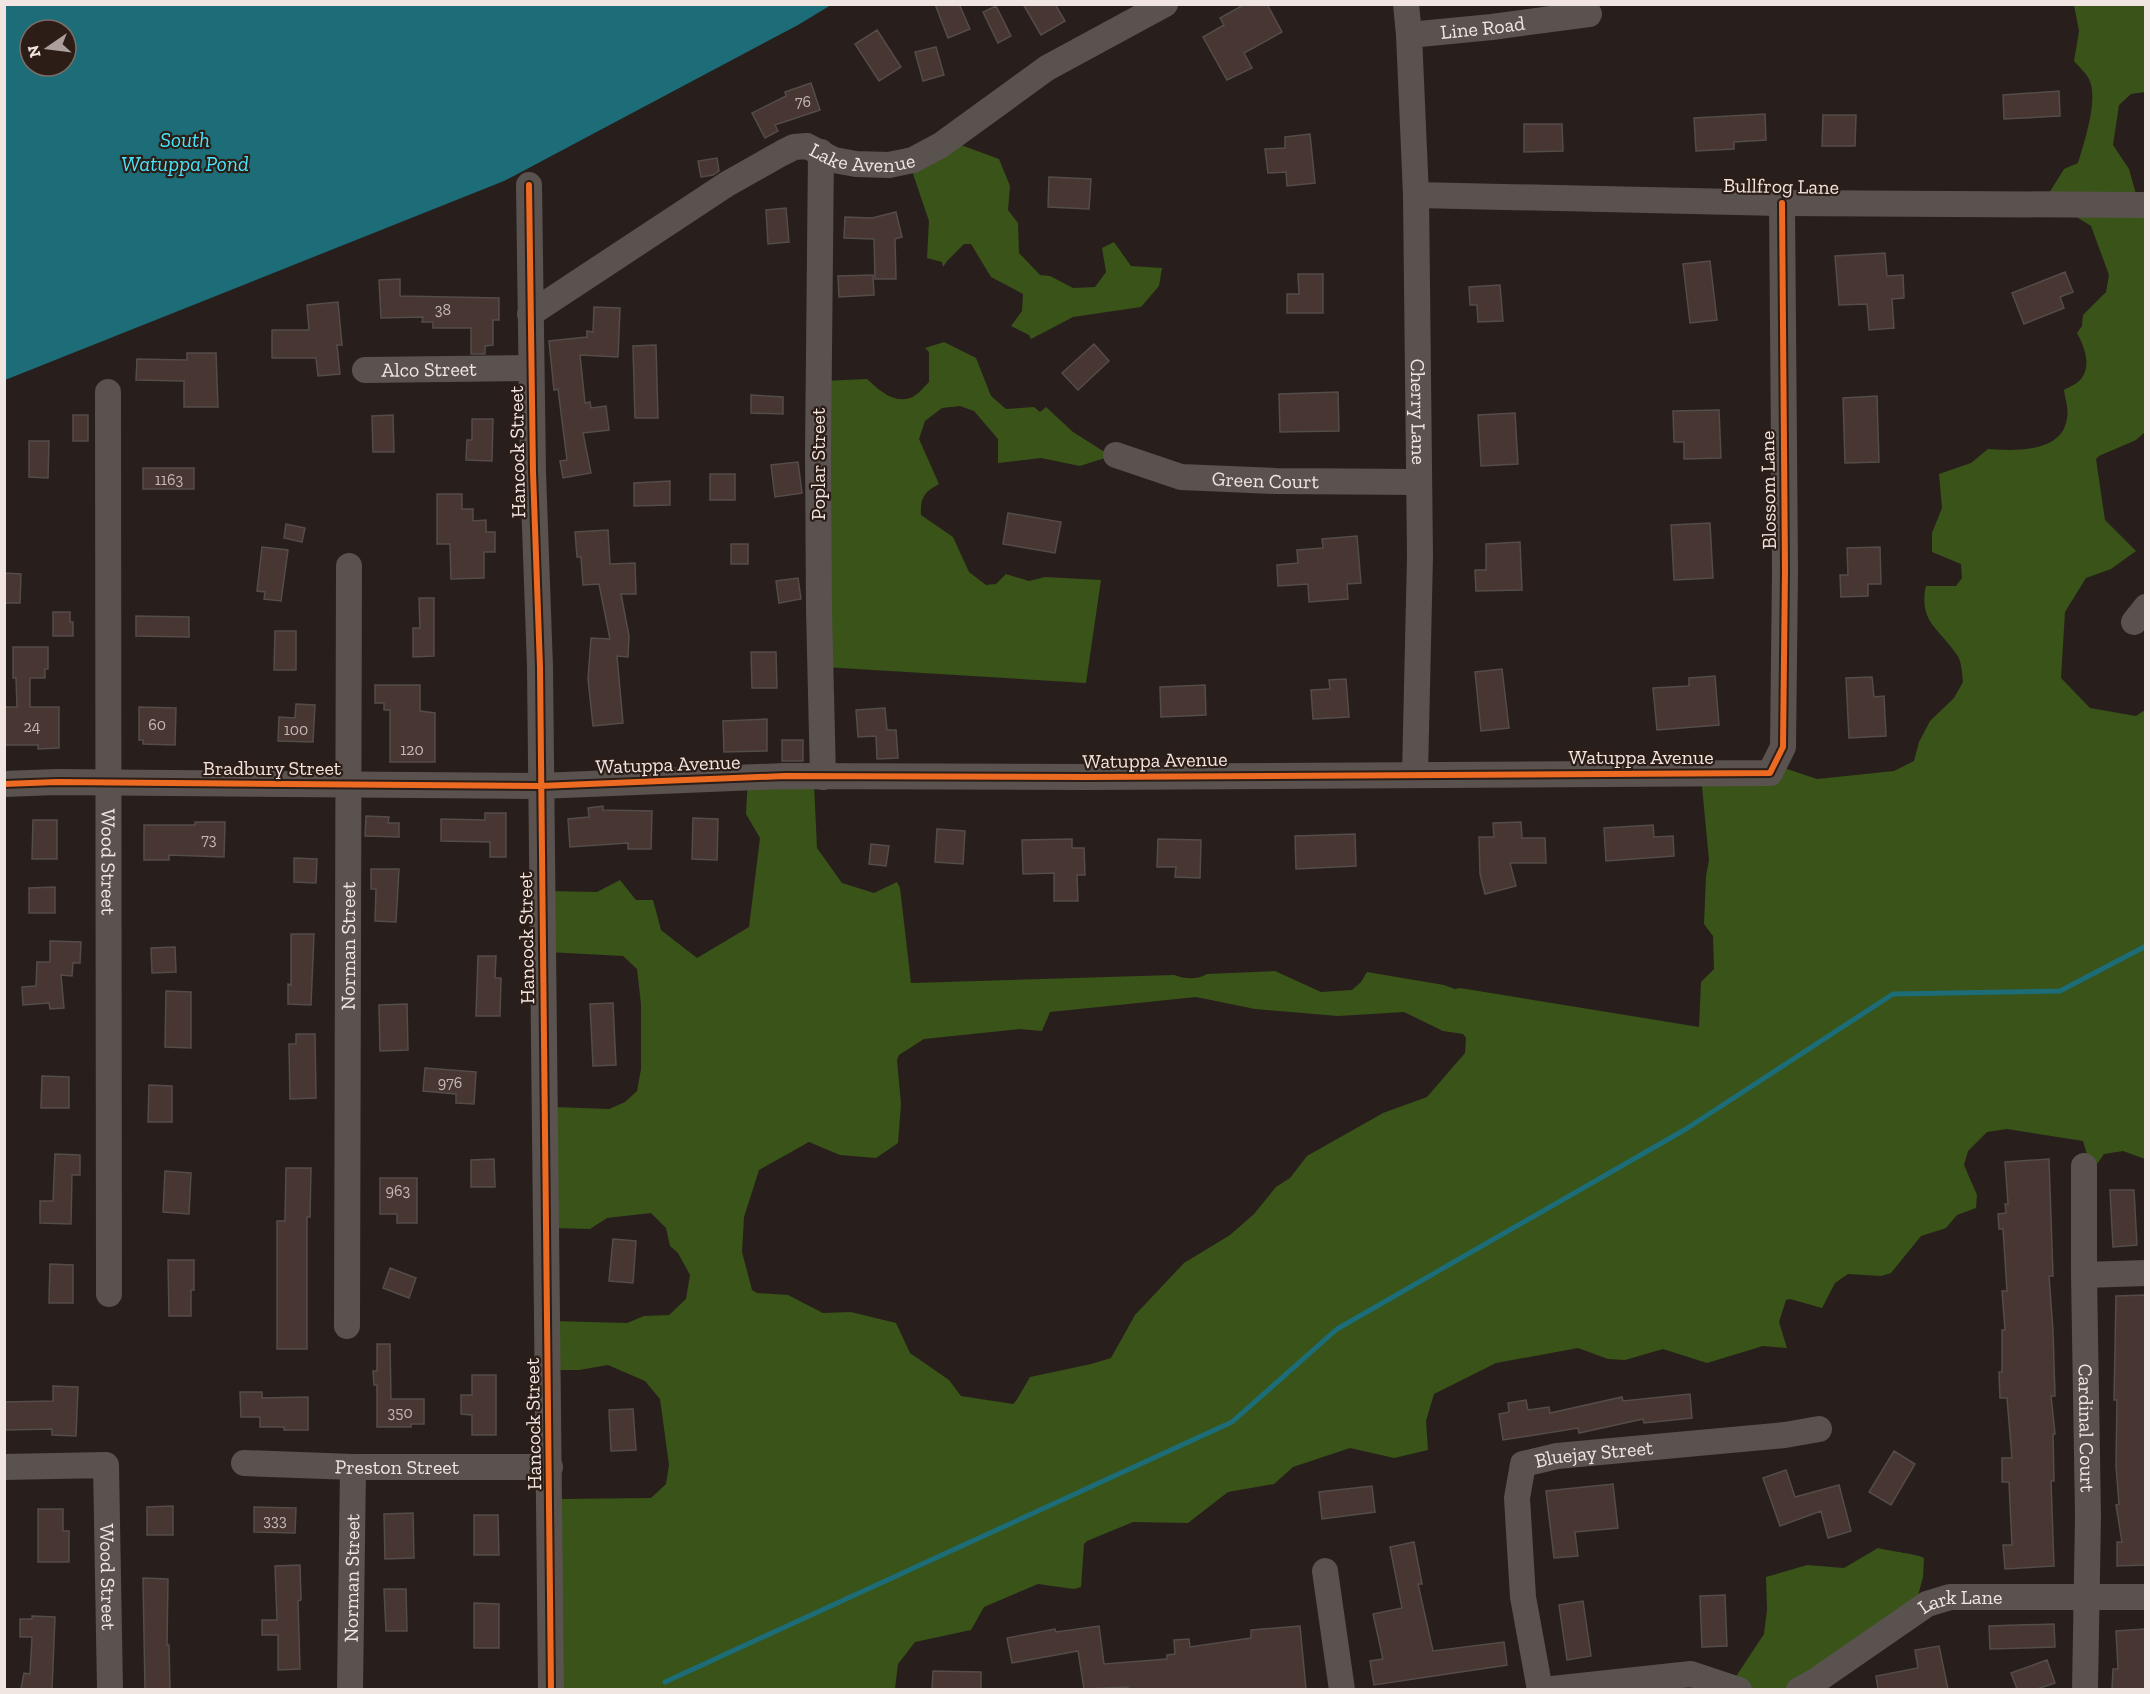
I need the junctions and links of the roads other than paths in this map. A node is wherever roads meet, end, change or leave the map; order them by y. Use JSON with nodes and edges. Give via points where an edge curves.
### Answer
{"nodes":[{"id":1,"x":1165,"y":4,"type":"edge"},
{"id":2,"x":1406,"y":4,"type":"edge"},
{"id":3,"x":1589,"y":14,"type":"dead end"},
{"id":4,"x":1409,"y":42,"type":"junction"},
{"id":5,"x":821,"y":152,"type":"junction"},
{"id":6,"x":529,"y":186,"type":"dead end"},
{"id":7,"x":1416,"y":195,"type":"junction"},
{"id":8,"x":1782,"y":203,"type":"junction"},
{"id":9,"x":2145,"y":205,"type":"edge"},
{"id":10,"x":530,"y":314,"type":"junction"},
{"id":11,"x":531,"y":368,"type":"junction"},
{"id":12,"x":365,"y":370,"type":"dead end"},
{"id":13,"x":108,"y":392,"type":"dead end"},
{"id":14,"x":1116,"y":455,"type":"dead end"},
{"id":15,"x":1419,"y":482,"type":"junction"},
{"id":16,"x":349,"y":566,"type":"dead end"},
{"id":17,"x":1770,"y":773,"type":"joint"},
{"id":18,"x":1415,"y":774,"type":"junction"},
{"id":19,"x":823,"y":777,"type":"junction"},
{"id":20,"x":4,"y":784,"type":"edge"},
{"id":21,"x":109,"y":784,"type":"junction"},
{"id":22,"x":349,"y":784,"type":"junction"},
{"id":23,"x":540,"y":786,"type":"junction"},
{"id":24,"x":2084,"y":1166,"type":"dead end"},
{"id":25,"x":2145,"y":1273,"type":"edge"},
{"id":26,"x":2084,"y":1275,"type":"junction"},
{"id":27,"x":109,"y":1294,"type":"dead end"},
{"id":28,"x":347,"y":1326,"type":"dead end"},
{"id":29,"x":1819,"y":1429,"type":"dead end"},
{"id":30,"x":244,"y":1463,"type":"dead end"},
{"id":31,"x":4,"y":1467,"type":"edge"},
{"id":32,"x":353,"y":1467,"type":"junction"},
{"id":33,"x":550,"y":1467,"type":"junction"},
{"id":34,"x":1325,"y":1571,"type":"dead end"},
{"id":35,"x":2145,"y":1597,"type":"edge"},
{"id":36,"x":2086,"y":1598,"type":"junction"},
{"id":37,"x":110,"y":1689,"type":"edge"},
{"id":38,"x":350,"y":1689,"type":"edge"},
{"id":39,"x":551,"y":1689,"type":"edge"},
{"id":40,"x":1342,"y":1689,"type":"edge"},
{"id":41,"x":1542,"y":1689,"type":"edge"},
{"id":42,"x":1739,"y":1689,"type":"edge"},
{"id":43,"x":1799,"y":1689,"type":"edge"},
{"id":44,"x":2085,"y":1689,"type":"edge"}],
"edges":[{"from":1,"to":5,"type":"street","name":"Lake Avenue","via":[[1047,68],[921,157],[875,165],[834,160]]},
{"from":2,"to":4,"type":"street","name":"Cherry Lane"},
{"from":3,"to":4,"type":"street","name":"Line Road"},
{"from":4,"to":7,"type":"street","name":"Cherry Lane"},
{"from":5,"to":10,"type":"street","name":"Lake Avenue","via":[[802,146],[762,163]]},
{"from":5,"to":19,"type":"street","name":"Poplar Street","via":[[818,454]]},
{"from":6,"to":10,"type":"street","name":"Hancock Street"},
{"from":7,"to":8,"type":"street","name":"Bullfrog Lane"},
{"from":7,"to":15,"type":"street","name":"Cherry Lane"},
{"from":8,"to":9,"type":"street","name":"Bullfrog Lane"},
{"from":8,"to":17,"type":"street","name":"Blossom Lane","via":[[1783,747]]},
{"from":10,"to":11,"type":"street","name":"Hancock Street"},
{"from":11,"to":12,"type":"street","name":"Alco Street"},
{"from":11,"to":23,"type":"street","name":"Hancock Street"},
{"from":13,"to":21,"type":"street","name":"Wood Street"},
{"from":14,"to":15,"type":"street","name":"Green Court","via":[[1181,477]]},
{"from":15,"to":18,"type":"street","name":"Cherry Lane"},
{"from":16,"to":22,"type":"street","name":"Norman Street"},
{"from":17,"to":18,"type":"street","name":"Watuppa Avenue"},
{"from":18,"to":19,"type":"street","name":"Watuppa Avenue"},
{"from":19,"to":23,"type":"street","name":"Watuppa Avenue"},
{"from":20,"to":21,"type":"street","name":"Bradbury Street"},
{"from":21,"to":22,"type":"street","name":"Bradbury Street"},
{"from":21,"to":27,"type":"street","name":"Wood Street"},
{"from":22,"to":23,"type":"street","name":"Bradbury Street"},
{"from":22,"to":28,"type":"street","name":"Norman Street"},
{"from":23,"to":33,"type":"street","name":"Hancock Street"},
{"from":24,"to":26,"type":"street","name":"Cardinal Court"},
{"from":25,"to":26,"type":"street"},
{"from":26,"to":36,"type":"street","name":"Cardinal Court"},
{"from":29,"to":41,"type":"street","name":"Bluejay Street","via":[[1557,1456],[1523,1464],[1517,1498],[1523,1597]]},
{"from":30,"to":32,"type":"street","name":"Preston Street"},
{"from":31,"to":37,"type":"street","name":"Wood Street","via":[[106,1465]]},
{"from":32,"to":33,"type":"street","name":"Preston Street"},
{"from":32,"to":38,"type":"street","name":"Norman Street"},
{"from":33,"to":39,"type":"street","name":"Hancock Street"},
{"from":34,"to":40,"type":"street"},
{"from":35,"to":36,"type":"street","name":"Lark Lane"},
{"from":36,"to":43,"type":"street","name":"Lark Lane","via":[[1950,1597],[1927,1604]]},
{"from":36,"to":44,"type":"street","name":"Cardinal Court"},
{"from":41,"to":42,"type":"street","via":[[1691,1674]]}]}
